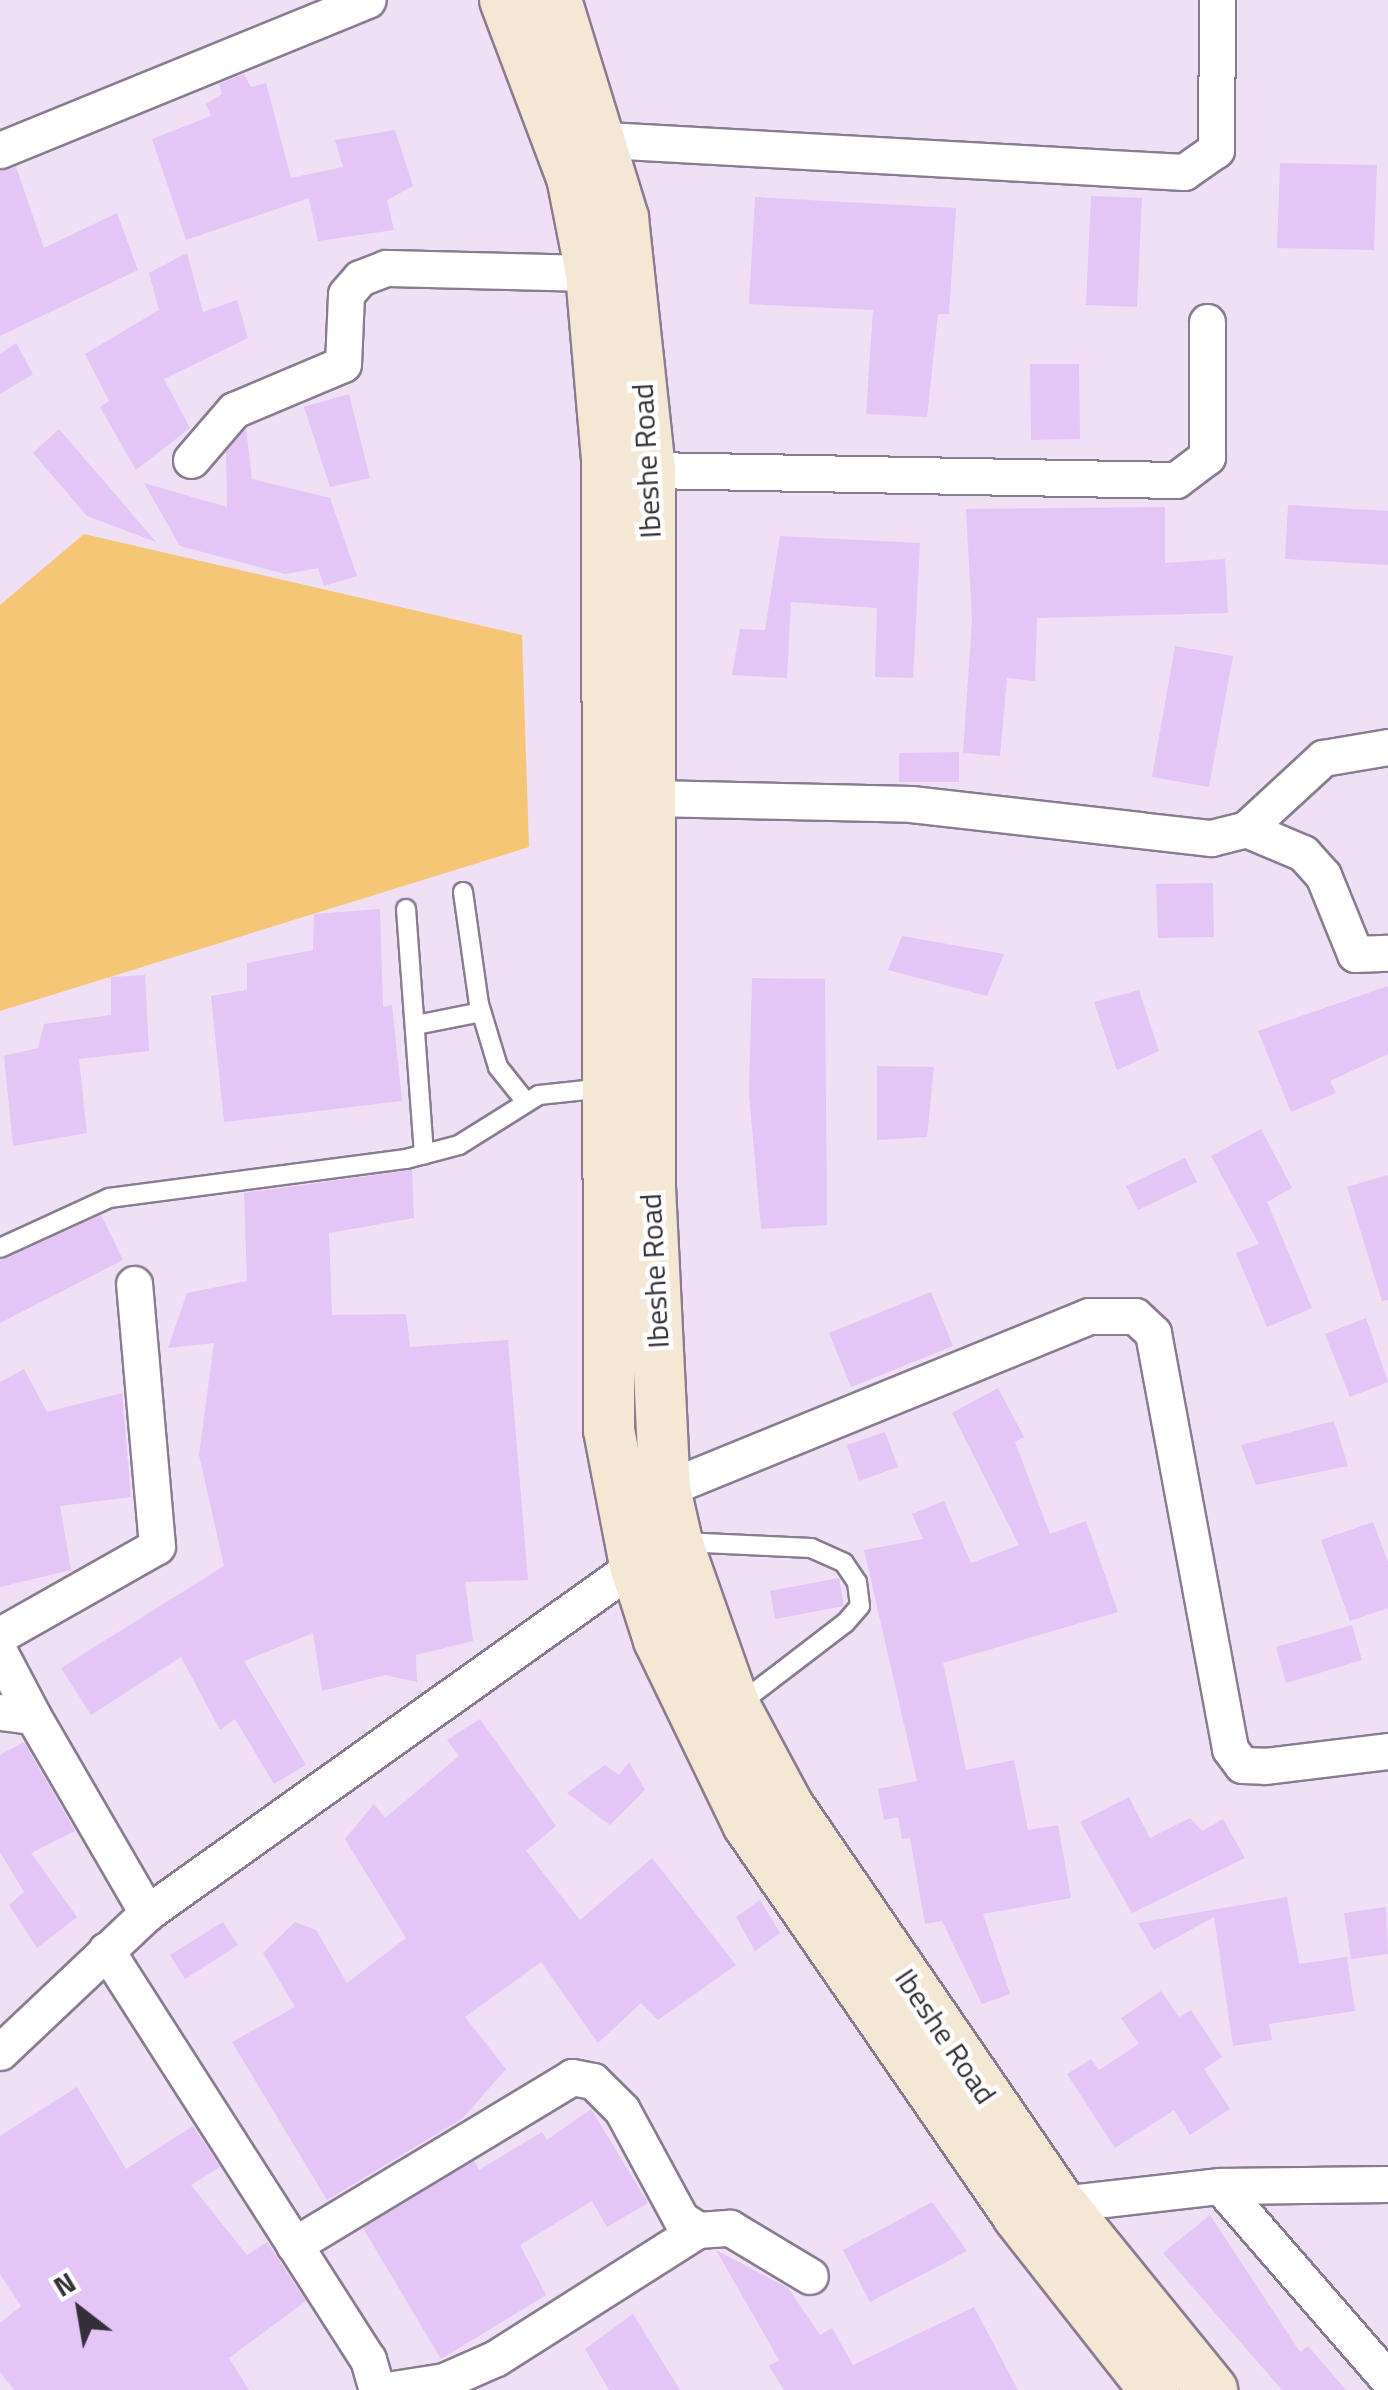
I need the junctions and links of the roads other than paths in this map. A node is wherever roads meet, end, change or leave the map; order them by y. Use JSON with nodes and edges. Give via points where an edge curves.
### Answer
{"nodes":[{"id":1,"x":368,"y":0,"type":"edge"},
{"id":2,"x":505,"y":0,"type":"edge"},
{"id":3,"x":556,"y":0,"type":"edge"},
{"id":4,"x":1217,"y":0,"type":"edge"},
{"id":5,"x":606,"y":140,"type":"junction"},
{"id":6,"x":0,"y":150,"type":"edge"},
{"id":7,"x":591,"y":272,"type":"junction"},
{"id":8,"x":1207,"y":322,"type":"dead end"},
{"id":9,"x":192,"y":460,"type":"dead end"},
{"id":10,"x":650,"y":470,"type":"junction"},
{"id":11,"x":1388,"y":746,"type":"edge"},
{"id":12,"x":652,"y":798,"type":"junction"},
{"id":13,"x":1246,"y":828,"type":"junction"},
{"id":14,"x":463,"y":892,"type":"dead end"},
{"id":15,"x":406,"y":910,"type":"dead end"},
{"id":16,"x":1388,"y":953,"type":"edge"},
{"id":17,"x":481,"y":1012,"type":"junction"},
{"id":18,"x":416,"y":1025,"type":"junction"},
{"id":19,"x":606,"y":1088,"type":"junction"},
{"id":20,"x":526,"y":1102,"type":"junction"},
{"id":21,"x":424,"y":1154,"type":"junction"},
{"id":22,"x":0,"y":1248,"type":"edge"},
{"id":23,"x":134,"y":1284,"type":"dead end"},
{"id":24,"x":664,"y":1489,"type":"junction"},
{"id":25,"x":656,"y":1554,"type":"junction"},
{"id":26,"x":0,"y":1635,"type":"edge"},
{"id":27,"x":0,"y":1653,"type":"edge"},
{"id":28,"x":735,"y":1707,"type":"junction"},
{"id":29,"x":16,"y":1714,"type":"edge"},
{"id":30,"x":1388,"y":1750,"type":"edge"},
{"id":31,"x":148,"y":1913,"type":"junction"},
{"id":32,"x":106,"y":1950,"type":"junction"},
{"id":33,"x":0,"y":2052,"type":"edge"},
{"id":34,"x":1388,"y":2184,"type":"edge"},
{"id":35,"x":1220,"y":2186,"type":"junction"},
{"id":36,"x":1061,"y":2204,"type":"junction"},
{"id":37,"x":698,"y":2230,"type":"junction"},
{"id":38,"x":294,"y":2245,"type":"junction"},
{"id":39,"x":810,"y":2276,"type":"dead end"},
{"id":40,"x":1388,"y":2379,"type":"edge"},
{"id":41,"x":377,"y":2390,"type":"edge"},
{"id":42,"x":388,"y":2390,"type":"edge"},
{"id":43,"x":1156,"y":2390,"type":"edge"},
{"id":44,"x":1212,"y":2390,"type":"edge"}],
"edges":[{"from":1,"to":6,"type":"street"},
{"from":2,"to":7,"type":"main road","name":"Ibeshe Road","via":[[572,177]]},
{"from":3,"to":5,"type":"main road","name":"Ibeshe Road"},
{"from":4,"to":5,"type":"street","via":[[1216,150],[1184,172]]},
{"from":5,"to":10,"type":"main road","name":"Ibeshe Road"},
{"from":7,"to":9,"type":"street","via":[[386,268],[360,278],[346,294],[343,364],[234,410]]},
{"from":7,"to":19,"type":"main road","name":"Ibeshe Road","via":[[607,458]]},
{"from":8,"to":10,"type":"street","via":[[1207,457],[1176,480]]},
{"from":10,"to":12,"type":"main road","name":"Ibeshe Road"},
{"from":11,"to":13,"type":"street","via":[[1323,758]]},
{"from":12,"to":13,"type":"street","via":[[911,804],[1211,838]]},
{"from":12,"to":24,"type":"main road","name":"Ibeshe Road","via":[[650,1188]]},
{"from":13,"to":16,"type":"street","via":[[1303,853],[1323,875],[1355,954]]},
{"from":14,"to":17,"type":"lane"},
{"from":15,"to":18,"type":"lane"},
{"from":17,"to":18,"type":"lane"},
{"from":17,"to":20,"type":"lane","via":[[498,1068]]},
{"from":18,"to":21,"type":"lane"},
{"from":19,"to":20,"type":"lane"},
{"from":19,"to":25,"type":"main road","name":"Ibeshe Road","via":[[609,1430]]},
{"from":20,"to":21,"type":"lane","via":[[459,1145]]},
{"from":21,"to":22,"type":"lane","via":[[109,1198]]},
{"from":23,"to":26,"type":"street","via":[[157,1546]]},
{"from":24,"to":25,"type":"main road","name":"Ibeshe Road"},
{"from":24,"to":30,"type":"street","via":[[1089,1316],[1135,1316],[1152,1334],[1230,1749],[1242,1765],[1265,1766]]},
{"from":25,"to":28,"type":"main road","name":"Ibeshe Road"},
{"from":25,"to":28,"type":"lane","via":[[811,1548],[844,1563],[857,1582],[860,1606],[846,1623]]},
{"from":25,"to":31,"type":"street"},
{"from":25,"to":43,"type":"main road","name":"Ibeshe Road","via":[[659,1640],[748,1824],[1018,2216]]},
{"from":27,"to":29,"type":"street"},
{"from":28,"to":36,"type":"main road","name":"Ibeshe Road","via":[[788,1806]]},
{"from":29,"to":31,"type":"street"},
{"from":31,"to":32,"type":"street"},
{"from":32,"to":33,"type":"street"},
{"from":32,"to":38,"type":"street"},
{"from":34,"to":35,"type":"street"},
{"from":35,"to":36,"type":"street"},
{"from":35,"to":40,"type":"street"},
{"from":36,"to":44,"type":"main road","name":"Ibeshe Road"},
{"from":37,"to":38,"type":"street","via":[[681,2219],[622,2110],[593,2081],[572,2077]]},
{"from":37,"to":39,"type":"street","via":[[730,2228]]},
{"from":37,"to":42,"type":"street","via":[[496,2358],[444,2381]]},
{"from":38,"to":41,"type":"street","via":[[368,2359]]}]}
